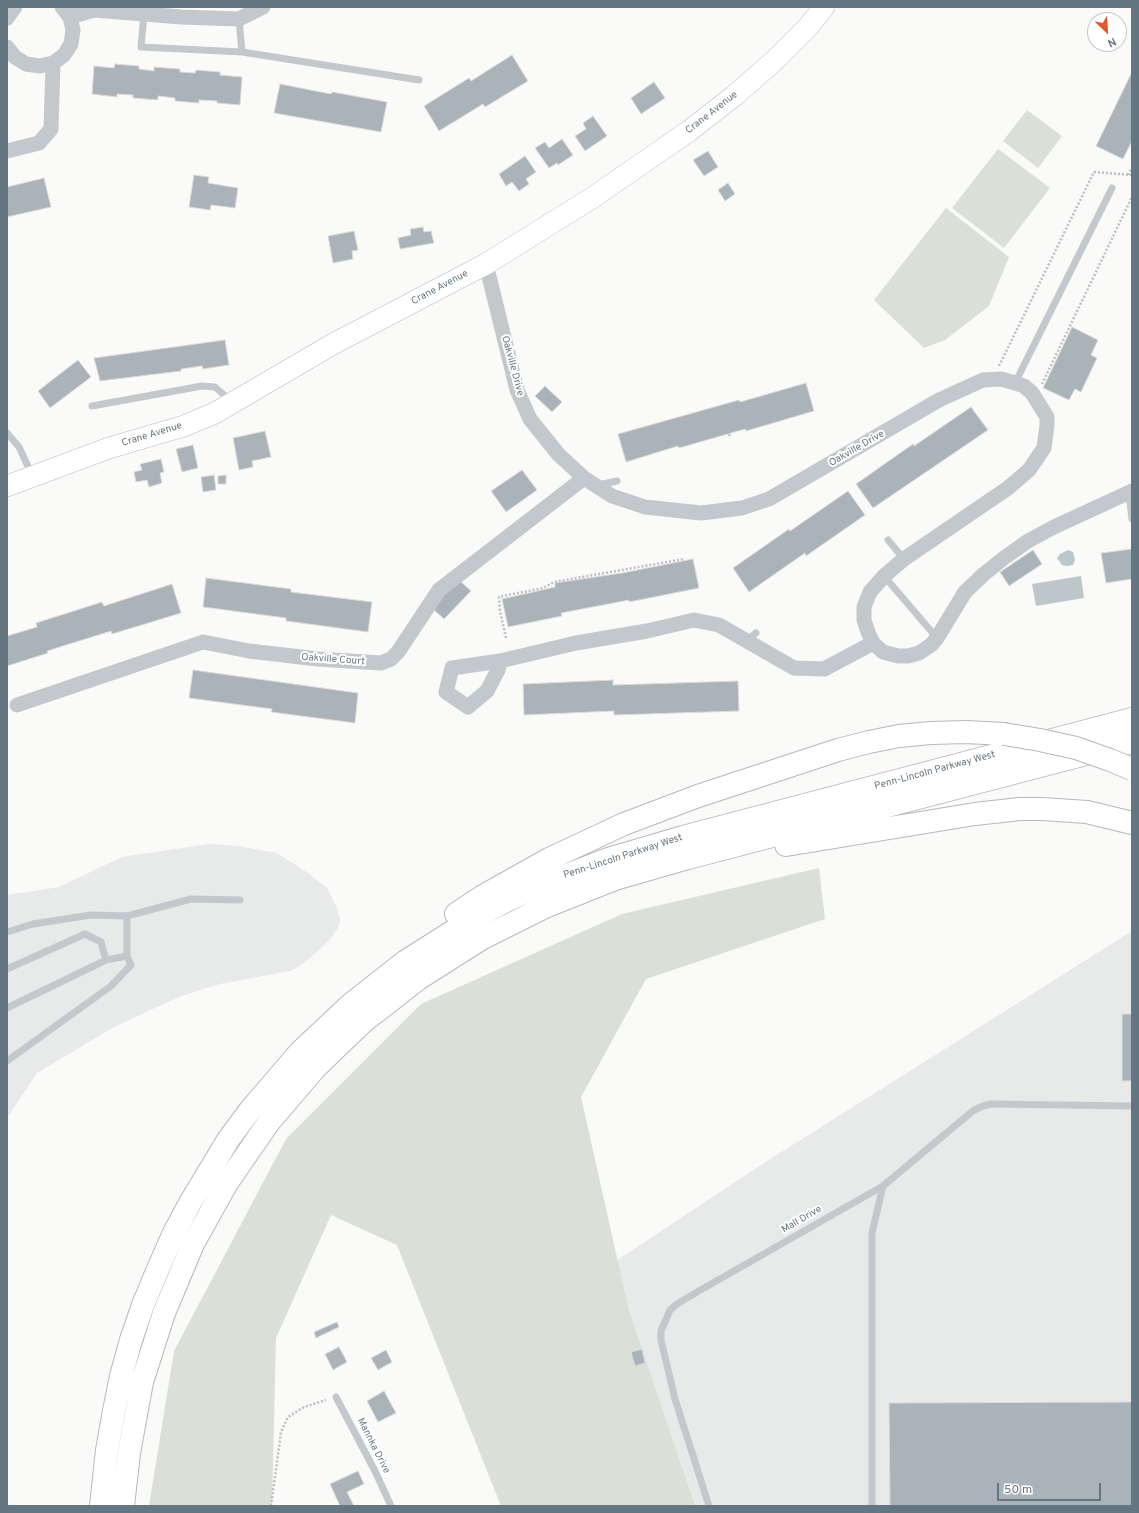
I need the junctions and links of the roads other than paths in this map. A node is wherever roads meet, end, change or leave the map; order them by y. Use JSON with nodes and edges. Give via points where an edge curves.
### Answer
{"nodes":[{"id":1,"x":15,"y":7,"type":"edge"},
{"id":2,"x":263,"y":7,"type":"edge"},
{"id":3,"x":824,"y":7,"type":"edge"},
{"id":4,"x":66,"y":12,"type":"edge"},
{"id":5,"x":144,"y":14,"type":"junction"},
{"id":6,"x":7,"y":18,"type":"edge"},
{"id":7,"x":239,"y":19,"type":"junction"},
{"id":8,"x":7,"y":47,"type":"edge"},
{"id":9,"x":242,"y":52,"type":"junction"},
{"id":10,"x":53,"y":63,"type":"junction"},
{"id":11,"x":419,"y":80,"type":"dead end"},
{"id":12,"x":7,"y":151,"type":"edge"},
{"id":13,"x":1112,"y":188,"type":"dead end"},
{"id":14,"x":486,"y":264,"type":"junction"},
{"id":15,"x":1015,"y":383,"type":"junction"},
{"id":16,"x":233,"y":403,"type":"junction"},
{"id":17,"x":92,"y":406,"type":"dead end"},
{"id":18,"x":7,"y":433,"type":"edge"},
{"id":19,"x":33,"y":477,"type":"junction"},
{"id":20,"x":617,"y":481,"type":"dead end"},
{"id":21,"x":590,"y":482,"type":"junction"},
{"id":22,"x":7,"y":486,"type":"edge"},
{"id":23,"x":1130,"y":492,"type":"edge"},
{"id":24,"x":1132,"y":519,"type":"edge"},
{"id":25,"x":888,"y":540,"type":"dead end"},
{"id":26,"x":904,"y":560,"type":"junction"},
{"id":27,"x":884,"y":576,"type":"junction"},
{"id":28,"x":937,"y":638,"type":"junction"},
{"id":29,"x":873,"y":643,"type":"junction"},
{"id":30,"x":500,"y":660,"type":"dead end"},
{"id":31,"x":17,"y":705,"type":"dead end"},
{"id":32,"x":1132,"y":719,"type":"edge"},
{"id":33,"x":1132,"y":742,"type":"edge"},
{"id":34,"x":1132,"y":769,"type":"edge"},
{"id":35,"x":1132,"y":823,"type":"edge"},
{"id":36,"x":651,"y":868,"type":"junction"},
{"id":37,"x":240,"y":900,"type":"dead end"},
{"id":38,"x":126,"y":916,"type":"junction"},
{"id":39,"x":7,"y":932,"type":"edge"},
{"id":40,"x":127,"y":956,"type":"junction"},
{"id":41,"x":106,"y":960,"type":"junction"},
{"id":42,"x":7,"y":969,"type":"edge"},
{"id":43,"x":350,"y":1005,"type":"junction"},
{"id":44,"x":7,"y":1008,"type":"edge"},
{"id":45,"x":7,"y":1061,"type":"edge"},
{"id":46,"x":1132,"y":1106,"type":"edge"},
{"id":47,"x":883,"y":1186,"type":"junction"},
{"id":48,"x":336,"y":1396,"type":"road end"},
{"id":49,"x":101,"y":1506,"type":"edge"},
{"id":50,"x":123,"y":1506,"type":"edge"},
{"id":51,"x":391,"y":1506,"type":"edge"},
{"id":52,"x":709,"y":1506,"type":"edge"},
{"id":53,"x":872,"y":1506,"type":"edge"}],
"edges":[{"from":1,"to":6,"type":"street"},
{"from":2,"to":7,"type":"street"},
{"from":3,"to":14,"type":"street","name":"Crane Avenue","via":[[774,61],[689,132],[592,198]]},
{"from":4,"to":5,"type":"street","via":[[94,10]]},
{"from":4,"to":10,"type":"street","via":[[73,30],[71,44],[64,55]]},
{"from":5,"to":7,"type":"street"},
{"from":5,"to":9,"type":"lane","via":[[141,47]]},
{"from":7,"to":9,"type":"lane"},
{"from":8,"to":10,"type":"street","via":[[15,58],[26,64],[40,66]]},
{"from":9,"to":11,"type":"lane"},
{"from":10,"to":12,"type":"street","via":[[51,130],[39,143]]},
{"from":13,"to":15,"type":"lane"},
{"from":14,"to":16,"type":"street","name":"Crane Avenue","via":[[333,344]]},
{"from":14,"to":21,"type":"street","name":"Oakville Drive","via":[[517,390],[530,419],[558,454]]},
{"from":15,"to":21,"type":"street","name":"Oakville Drive","via":[[1001,379],[983,380],[963,389],[769,499],[742,508],[701,513],[645,507],[612,496]]},
{"from":15,"to":26,"type":"street","name":"Oakville Drive","via":[[1032,393],[1047,417],[1044,448],[1041,454],[1019,480]]},
{"from":16,"to":17,"type":"lane","via":[[215,387],[202,386]]},
{"from":16,"to":19,"type":"street","name":"Crane Avenue","via":[[190,424],[109,448]]},
{"from":18,"to":19,"type":"lane","via":[[19,447]]},
{"from":19,"to":22,"type":"street","name":"Crane Avenue"},
{"from":20,"to":21,"type":"lane"},
{"from":21,"to":31,"type":"street","name":"Oakville Court","via":[[439,590],[398,652],[391,659],[381,663],[249,651],[203,642]]},
{"from":23,"to":24,"type":"lane"},
{"from":23,"to":28,"type":"street","via":[[1054,527],[1004,558],[966,592]]},
{"from":25,"to":26,"type":"lane"},
{"from":26,"to":27,"type":"street","name":"Oakville Drive"},
{"from":27,"to":28,"type":"lane"},
{"from":27,"to":29,"type":"street","name":"Oakville Drive","via":[[870,592],[864,607],[864,620]]},
{"from":28,"to":29,"type":"street","via":[[919,653],[908,656],[883,652]]},
{"from":29,"to":30,"type":"street","via":[[824,669],[794,668],[751,637],[719,625],[694,620]]},
{"from":32,"to":43,"type":"highway","name":"Penn-Lincoln Parkway West","via":[[683,837],[574,872],[539,886],[464,924],[406,961]]},
{"from":33,"to":36,"type":"highway","name":"Penn-Lincoln Parkway West"},
{"from":34,"to":43,"type":"highway","bridge":true,"via":[[1076,748],[1004,734],[966,732],[899,736],[838,750],[698,796],[624,824],[549,859],[455,915]]},
{"from":35,"to":36,"type":"highway","via":[[1063,810],[997,811]]},
{"from":36,"to":50,"type":"highway","name":"Penn-Lincoln Parkway West","via":[[547,906],[481,939],[418,979],[364,1021],[316,1067],[274,1116],[209,1213],[164,1312],[152,1346],[140,1395],[129,1453]]},
{"from":37,"to":38,"type":"lane","via":[[190,899]]},
{"from":38,"to":39,"type":"lane","via":[[91,915],[32,924]]},
{"from":38,"to":40,"type":"lane"},
{"from":40,"to":41,"type":"lane"},
{"from":40,"to":45,"type":"lane","via":[[131,965],[111,986]]},
{"from":41,"to":42,"type":"lane","via":[[101,942],[85,934]]},
{"from":41,"to":44,"type":"lane"},
{"from":43,"to":49,"type":"highway","name":"Penn-Lincoln Parkway West","via":[[300,1052],[251,1109],[208,1172],[173,1235],[143,1305],[121,1376],[107,1450]]},
{"from":46,"to":47,"type":"lane","name":"Mall Drive","via":[[990,1104],[974,1110]]},
{"from":47,"to":52,"type":"lane","name":"Mall Drive","via":[[677,1304],[666,1316],[661,1340],[675,1399]]},
{"from":47,"to":53,"type":"lane","via":[[872,1232]]},
{"from":48,"to":51,"type":"lane","name":"Mannka Drive"}]}
